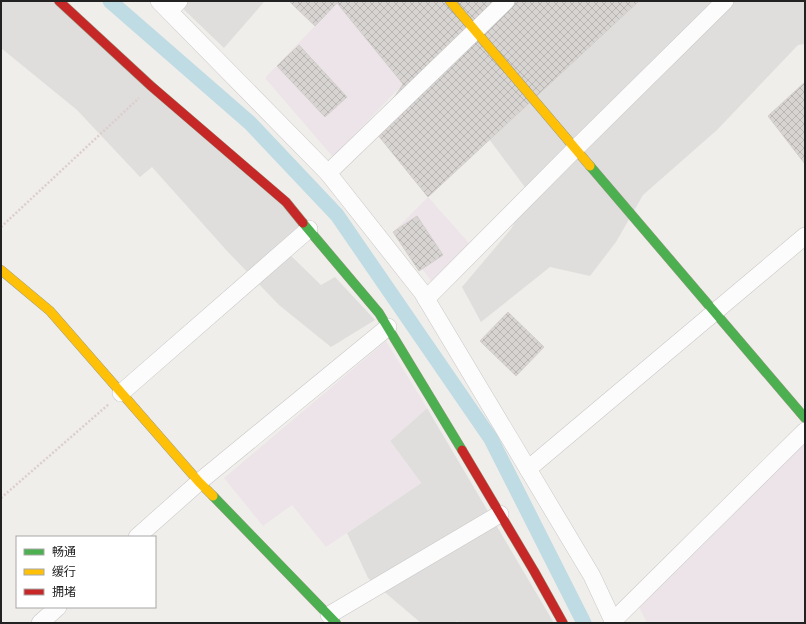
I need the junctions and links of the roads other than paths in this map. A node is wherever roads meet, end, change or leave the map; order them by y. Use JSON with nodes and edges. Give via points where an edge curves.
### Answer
{"nodes":[{"id":1,"x":59,"y":1,"type":"edge"},
{"id":2,"x":450,"y":1,"type":"edge"},
{"id":3,"x":506,"y":1,"type":"edge"},
{"id":4,"x":724,"y":1,"type":"edge"},
{"id":5,"x":169,"y":4,"type":"edge"},
{"id":6,"x":475,"y":30,"type":"junction"},
{"id":7,"x":575,"y":149,"type":"junction"},
{"id":8,"x":328,"y":173,"type":"junction"},
{"id":9,"x":309,"y":229,"type":"junction"},
{"id":10,"x":805,"y":236,"type":"edge"},
{"id":11,"x":1,"y":270,"type":"edge"},
{"id":12,"x":426,"y":299,"type":"junction"},
{"id":13,"x":714,"y":312,"type":"junction"},
{"id":14,"x":388,"y":327,"type":"junction"},
{"id":15,"x":122,"y":393,"type":"junction"},
{"id":16,"x":805,"y":418,"type":"edge"},
{"id":17,"x":805,"y":431,"type":"edge"},
{"id":18,"x":528,"y":469,"type":"junction"},
{"id":19,"x":199,"y":482,"type":"junction"},
{"id":20,"x":500,"y":514,"type":"junction"},
{"id":21,"x":138,"y":536,"type":"edge"},
{"id":22,"x":57,"y":608,"type":"edge"},
{"id":23,"x":333,"y":619,"type":"edge"},
{"id":24,"x":613,"y":622,"type":"edge"},
{"id":25,"x":40,"y":623,"type":"edge"},
{"id":26,"x":563,"y":623,"type":"edge"}],
"edges":[{"from":1,"to":9,"type":"street","via":[[151,86],[286,202]]},
{"from":2,"to":6,"type":"street"},
{"from":3,"to":6,"type":"street"},
{"from":4,"to":7,"type":"street"},
{"from":5,"to":8,"type":"street"},
{"from":6,"to":7,"type":"street"},
{"from":6,"to":8,"type":"street"},
{"from":7,"to":12,"type":"street"},
{"from":7,"to":13,"type":"street"},
{"from":8,"to":12,"type":"street"},
{"from":9,"to":14,"type":"street","via":[[380,313]]},
{"from":9,"to":15,"type":"street"},
{"from":10,"to":13,"type":"street"},
{"from":11,"to":15,"type":"street","via":[[50,311]]},
{"from":12,"to":18,"type":"street"},
{"from":13,"to":16,"type":"street"},
{"from":13,"to":18,"type":"street"},
{"from":14,"to":19,"type":"street"},
{"from":14,"to":20,"type":"street"},
{"from":15,"to":19,"type":"street"},
{"from":17,"to":24,"type":"street"},
{"from":18,"to":24,"type":"street","via":[[592,576]]},
{"from":19,"to":21,"type":"street"},
{"from":19,"to":23,"type":"street"},
{"from":20,"to":23,"type":"street"},
{"from":20,"to":26,"type":"street"},
{"from":22,"to":25,"type":"street"}]}
